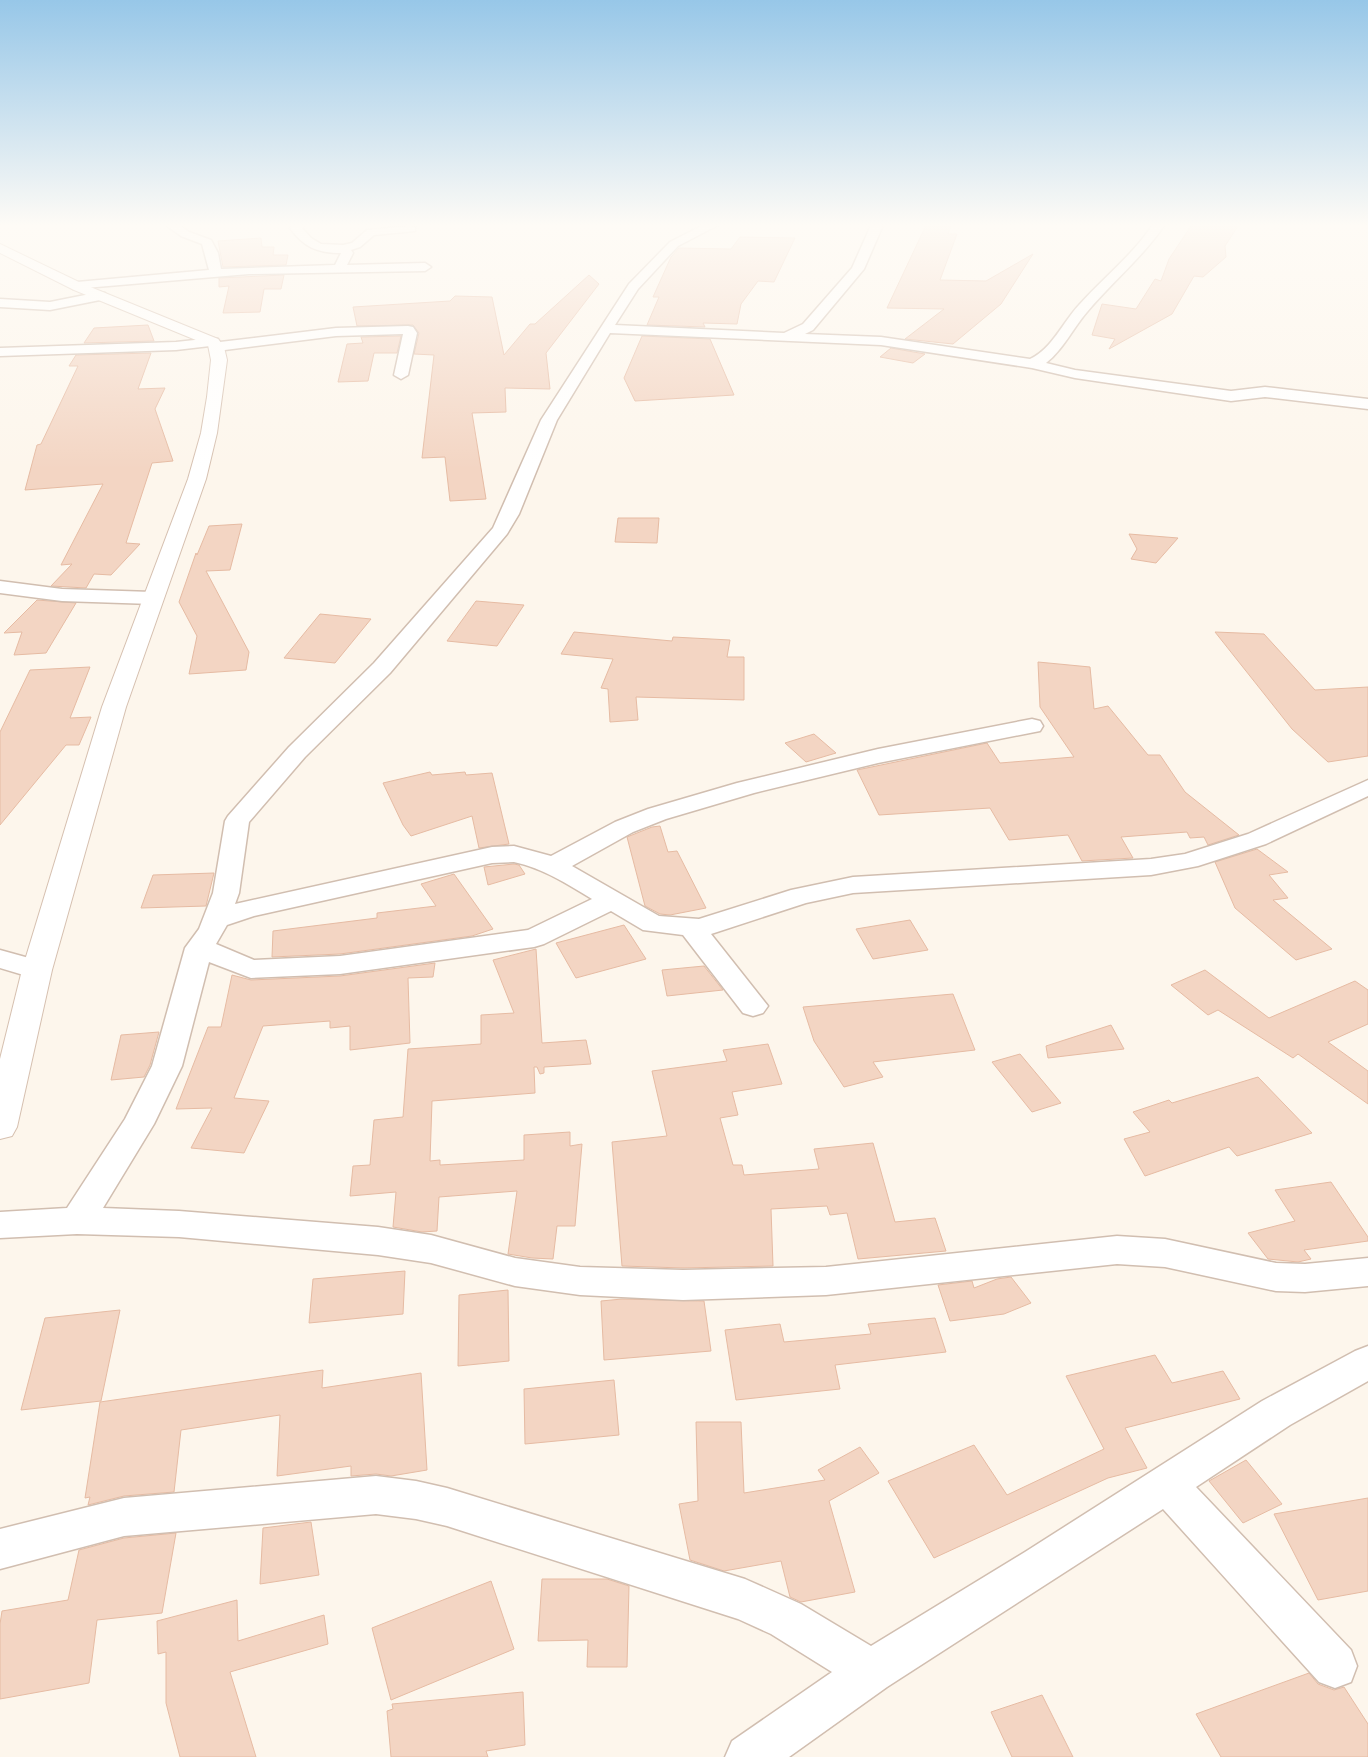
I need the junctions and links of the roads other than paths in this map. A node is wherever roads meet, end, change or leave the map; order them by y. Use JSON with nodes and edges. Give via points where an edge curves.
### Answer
{"nodes":[{"id":1,"x":33,"y":305,"type":"edge"},
{"id":2,"x":55,"y":305,"type":"edge"},
{"id":3,"x":122,"y":305,"type":"edge"},
{"id":4,"x":621,"y":305,"type":"edge"},
{"id":5,"x":827,"y":305,"type":"edge"},
{"id":6,"x":1086,"y":305,"type":"edge"},
{"id":7,"x":606,"y":329,"type":"junction"},
{"id":8,"x":786,"y":337,"type":"junction"},
{"id":9,"x":215,"y":344,"type":"junction"},
{"id":10,"x":0,"y":352,"type":"edge"},
{"id":11,"x":1032,"y":364,"type":"junction"},
{"id":12,"x":401,"y":375,"type":"dead end"},
{"id":13,"x":1368,"y":404,"type":"edge"},
{"id":14,"x":0,"y":587,"type":"edge"},
{"id":15,"x":152,"y":598,"type":"junction"},
{"id":16,"x":1032,"y":726,"type":"dead end"},
{"id":17,"x":1368,"y":787,"type":"edge"},
{"id":18,"x":552,"y":866,"type":"junction"},
{"id":19,"x":611,"y":900,"type":"junction"},
{"id":20,"x":215,"y":920,"type":"junction"},
{"id":21,"x":692,"y":928,"type":"junction"},
{"id":22,"x":199,"y":948,"type":"junction"},
{"id":23,"x":0,"y":959,"type":"edge"},
{"id":24,"x":37,"y":970,"type":"junction"},
{"id":25,"x":753,"y":1006,"type":"dead end"},
{"id":26,"x":0,"y":1127,"type":"edge"},
{"id":27,"x":77,"y":1221,"type":"junction"},
{"id":28,"x":0,"y":1226,"type":"edge"},
{"id":29,"x":1368,"y":1272,"type":"edge"},
{"id":30,"x":1368,"y":1362,"type":"edge"},
{"id":31,"x":1167,"y":1484,"type":"junction"},
{"id":32,"x":0,"y":1549,"type":"edge"},
{"id":33,"x":1335,"y":1666,"type":"dead end"},
{"id":34,"x":871,"y":1671,"type":"junction"},
{"id":35,"x":748,"y":1757,"type":"edge"}],
"edges":[{"from":1,"to":2,"type":"street"},
{"from":3,"to":9,"type":"street"},
{"from":4,"to":7,"type":"street"},
{"from":5,"to":8,"type":"street","via":[[808,327]]},
{"from":6,"to":11,"type":"street","via":[[1043,359]]},
{"from":7,"to":8,"type":"street"},
{"from":7,"to":20,"type":"street","via":[[549,420],[510,514],[500,530],[382,668],[297,752],[237,821],[226,893]]},
{"from":8,"to":11,"type":"street","via":[[880,341]]},
{"from":9,"to":10,"type":"street"},
{"from":9,"to":12,"type":"street","via":[[336,332],[408,330]]},
{"from":9,"to":15,"type":"street","via":[[219,360],[209,433],[197,479]]},
{"from":11,"to":13,"type":"street","via":[[1075,374],[1231,396],[1265,392]]},
{"from":14,"to":15,"type":"street","via":[[62,595]]},
{"from":15,"to":24,"type":"street","via":[[114,707]]},
{"from":16,"to":18,"type":"street","via":[[868,758],[746,788],[624,827]]},
{"from":17,"to":21,"type":"street","via":[[1257,839],[1189,861],[1151,867],[852,885],[800,896],[720,923]]},
{"from":18,"to":19,"type":"street"},
{"from":18,"to":20,"type":"street","via":[[514,854],[492,855],[247,909]]},
{"from":19,"to":21,"type":"street","via":[[653,924]]},
{"from":19,"to":22,"type":"street","via":[[534,938],[340,964],[251,969]]},
{"from":20,"to":22,"type":"street"},
{"from":21,"to":25,"type":"street"},
{"from":22,"to":27,"type":"street","via":[[167,1066],[138,1124]]},
{"from":23,"to":24,"type":"street"},
{"from":24,"to":26,"type":"street"},
{"from":27,"to":28,"type":"street"},
{"from":27,"to":29,"type":"street","via":[[179,1224],[378,1241],[432,1248],[515,1272],[580,1281],[682,1285],[826,1281],[1117,1250],[1165,1253],[1276,1277],[1306,1278]]},
{"from":30,"to":31,"type":"street","via":[[1276,1413]]},
{"from":31,"to":33,"type":"street"},
{"from":31,"to":34,"type":"street"},
{"from":32,"to":34,"type":"street","via":[[124,1517],[376,1495],[416,1500],[745,1600],[786,1619]]},
{"from":34,"to":35,"type":"street"}]}
